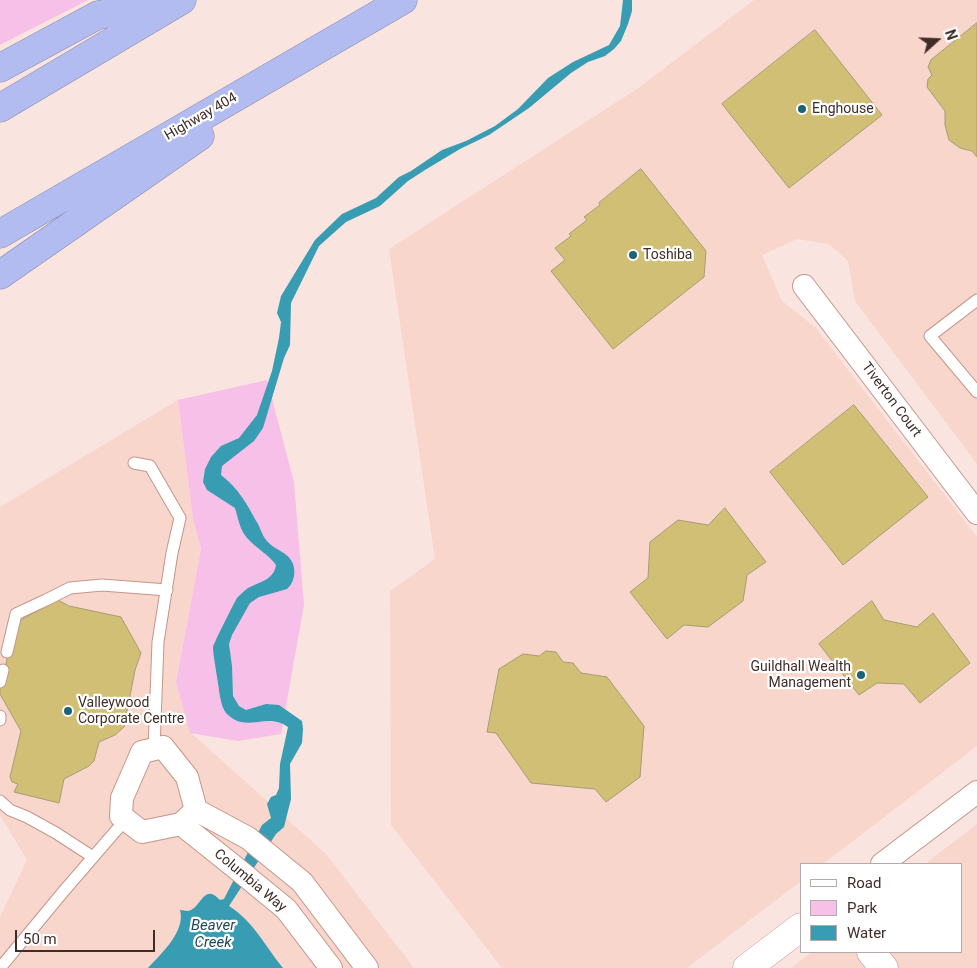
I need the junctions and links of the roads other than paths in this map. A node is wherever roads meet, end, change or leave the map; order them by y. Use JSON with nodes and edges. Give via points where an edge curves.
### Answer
{"nodes":[{"id":1,"x":180,"y":0,"type":"edge"},
{"id":2,"x":403,"y":0,"type":"edge"},
{"id":3,"x":369,"y":19,"type":"junction"},
{"id":4,"x":0,"y":68,"type":"edge"},
{"id":5,"x":0,"y":108,"type":"edge"},
{"id":6,"x":0,"y":234,"type":"edge"},
{"id":7,"x":0,"y":275,"type":"edge"},
{"id":8,"x":804,"y":286,"type":"dead end"},
{"id":9,"x":976,"y":303,"type":"edge"},
{"id":10,"x":977,"y":392,"type":"edge"},
{"id":11,"x":134,"y":463,"type":"dead end"},
{"id":12,"x":977,"y":513,"type":"edge"},
{"id":13,"x":167,"y":590,"type":"junction"},
{"id":14,"x":8,"y":652,"type":"dead end"},
{"id":15,"x":3,"y":670,"type":"dead end"},
{"id":16,"x":0,"y":682,"type":"edge"},
{"id":17,"x":0,"y":716,"type":"edge"},
{"id":18,"x":0,"y":720,"type":"edge"},
{"id":19,"x":154,"y":749,"type":"junction"},
{"id":20,"x":977,"y":792,"type":"edge"},
{"id":21,"x":0,"y":801,"type":"edge"},
{"id":22,"x":188,"y":817,"type":"junction"},
{"id":23,"x":126,"y":819,"type":"junction"},
{"id":24,"x":93,"y":857,"type":"junction"},
{"id":25,"x":883,"y":863,"type":"edge"},
{"id":26,"x":800,"y":928,"type":"edge"},
{"id":27,"x":872,"y":953,"type":"edge"},
{"id":28,"x":0,"y":968,"type":"edge"},
{"id":29,"x":331,"y":968,"type":"edge"},
{"id":30,"x":367,"y":968,"type":"edge"},
{"id":31,"x":747,"y":968,"type":"edge"},
{"id":32,"x":884,"y":968,"type":"edge"}],
"edges":[{"from":1,"to":4,"type":"highway","via":[[98,15]]},
{"from":1,"to":5,"type":"highway"},
{"from":2,"to":3,"type":"highway","name":"Highway 404"},
{"from":3,"to":6,"type":"highway","name":"Highway 404"},
{"from":3,"to":7,"type":"highway"},
{"from":8,"to":12,"type":"street","name":"Tiverton Court"},
{"from":9,"to":10,"type":"lane","via":[[930,336]]},
{"from":11,"to":13,"type":"lane","via":[[150,466],[180,518]]},
{"from":13,"to":14,"type":"lane","via":[[102,585],[70,588],[16,614]]},
{"from":13,"to":19,"type":"lane","via":[[158,642]]},
{"from":15,"to":16,"type":"lane"},
{"from":17,"to":18,"type":"lane"},
{"from":19,"to":22,"type":"street","via":[[163,747],[187,777]]},
{"from":19,"to":23,"type":"street","via":[[142,752],[122,798],[121,816]]},
{"from":20,"to":25,"type":"street"},
{"from":21,"to":24,"type":"lane","via":[[10,810]]},
{"from":22,"to":23,"type":"street","via":[[142,832]]},
{"from":22,"to":29,"type":"street","name":"Columbia Way","via":[[236,868],[286,909]]},
{"from":22,"to":30,"type":"street","name":"Columbia Way","via":[[248,838],[302,882]]},
{"from":23,"to":24,"type":"lane"},
{"from":24,"to":28,"type":"lane"},
{"from":26,"to":31,"type":"street"},
{"from":27,"to":32,"type":"street"}]}
